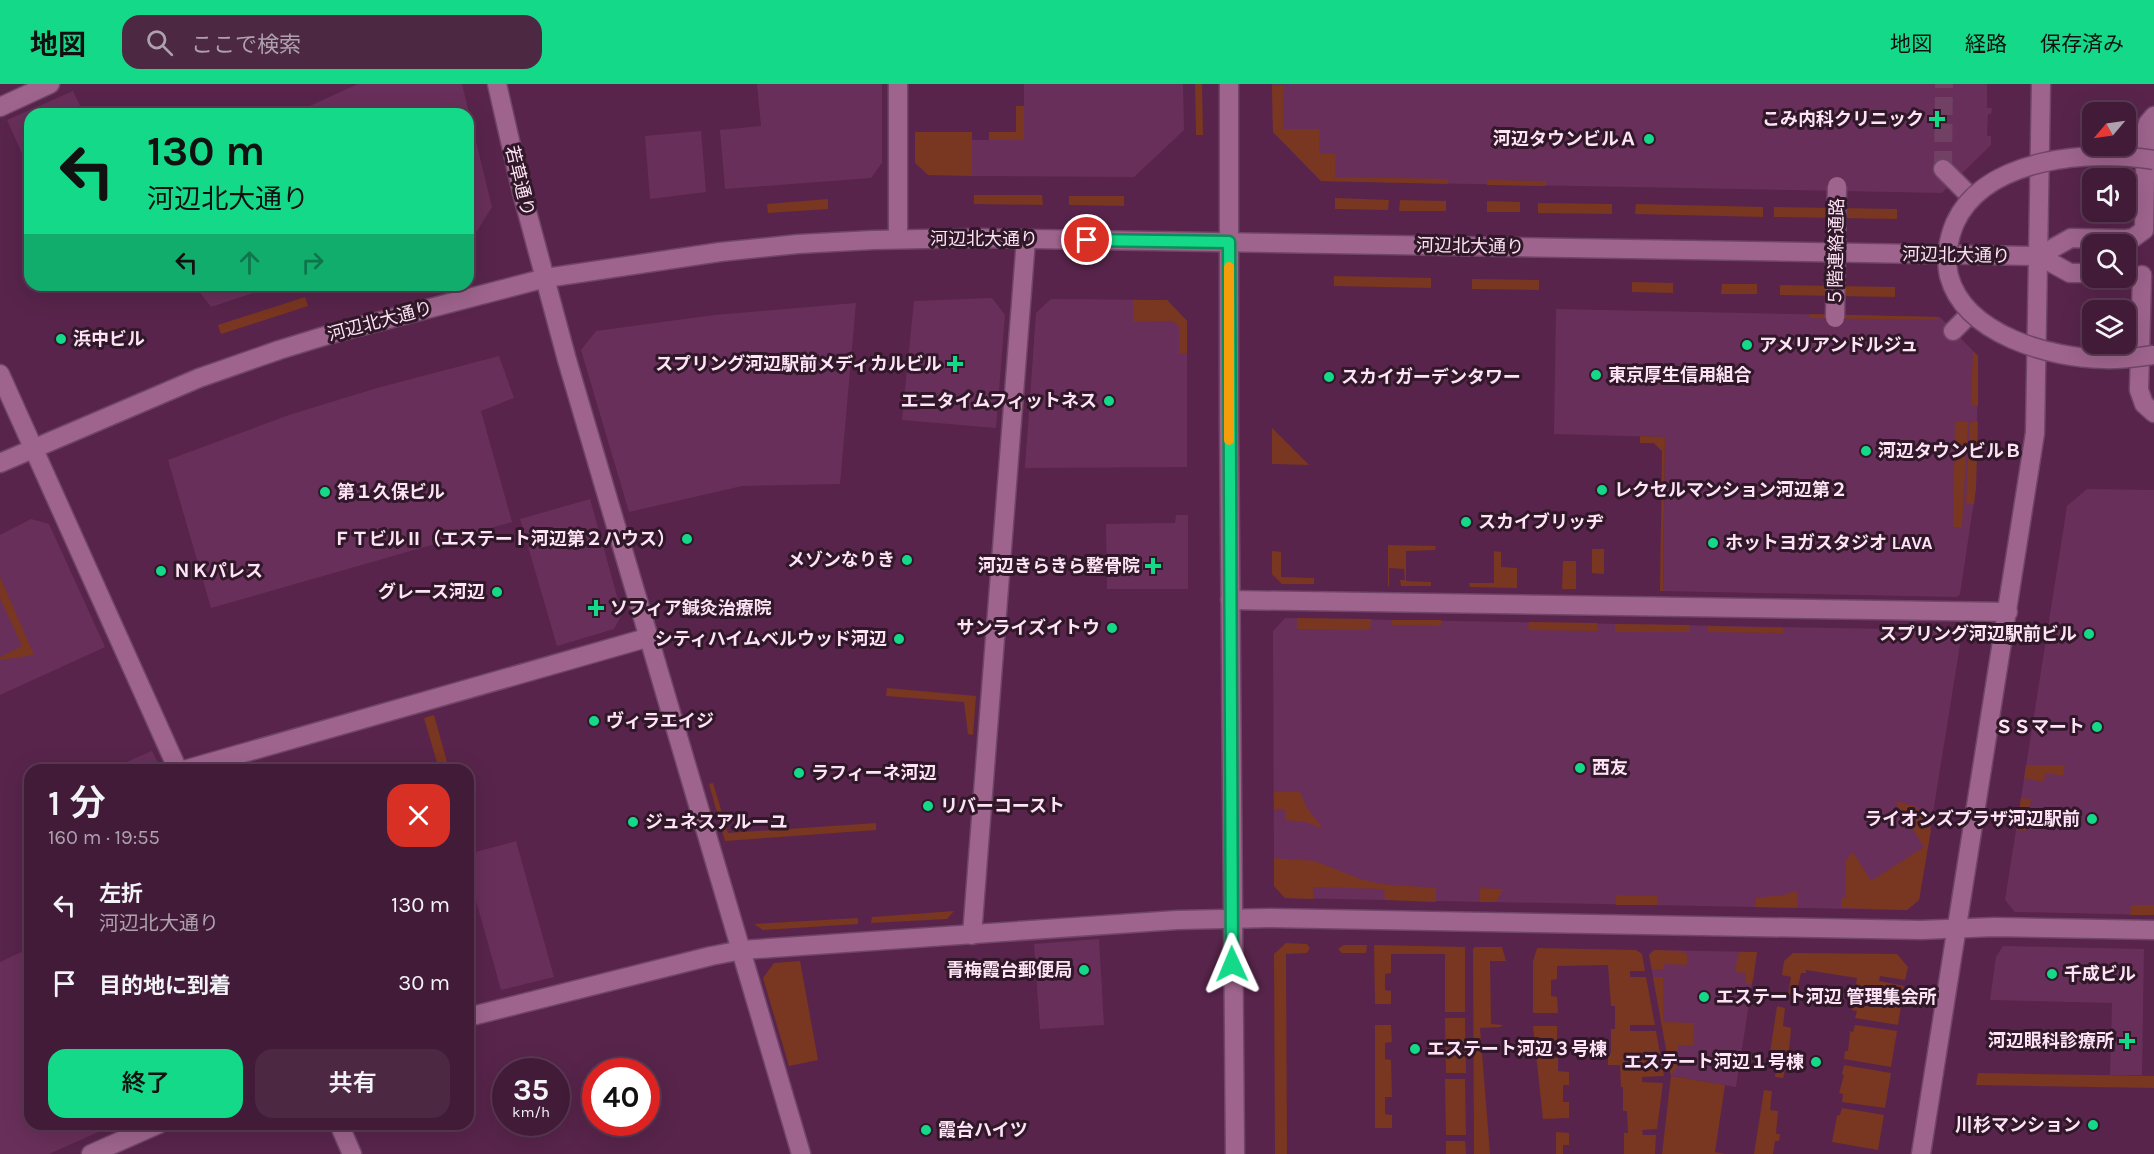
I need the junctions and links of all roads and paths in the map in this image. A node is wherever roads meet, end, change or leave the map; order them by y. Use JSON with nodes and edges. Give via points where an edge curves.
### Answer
{"nodes":[{"id":1,"x":50,"y":84,"type":"edge"},
{"id":2,"x":497,"y":84,"type":"edge"},
{"id":3,"x":898,"y":84,"type":"edge"},
{"id":4,"x":1229,"y":84,"type":"edge"},
{"id":5,"x":2040,"y":84,"type":"edge"},
{"id":6,"x":0,"y":107,"type":"edge"},
{"id":7,"x":2154,"y":116,"type":"edge"},
{"id":8,"x":2154,"y":160,"type":"edge"},
{"id":9,"x":1943,"y":169,"type":"dead end"},
{"id":10,"x":1837,"y":186,"type":"dead end"},
{"id":11,"x":1972,"y":198,"type":"junction"},
{"id":12,"x":898,"y":239,"type":"junction"},
{"id":13,"x":1026,"y":239,"type":"junction"},
{"id":14,"x":1229,"y":242,"type":"junction"},
{"id":15,"x":2039,"y":256,"type":"junction"},
{"id":16,"x":2082,"y":273,"type":"edge"},
{"id":17,"x":2141,"y":274,"type":"edge"},
{"id":18,"x":546,"y":278,"type":"junction"},
{"id":19,"x":1971,"y":313,"type":"junction"},
{"id":20,"x":1835,"y":318,"type":"dead end"},
{"id":21,"x":1953,"y":331,"type":"dead end"},
{"id":22,"x":2154,"y":355,"type":"edge"},
{"id":23,"x":0,"y":374,"type":"edge"},
{"id":24,"x":2154,"y":413,"type":"edge"},
{"id":25,"x":34,"y":448,"type":"junction"},
{"id":26,"x":0,"y":463,"type":"edge"},
{"id":27,"x":1230,"y":600,"type":"junction"},
{"id":28,"x":2008,"y":612,"type":"junction"},
{"id":29,"x":650,"y":637,"type":"junction"},
{"id":30,"x":175,"y":764,"type":"edge"},
{"id":31,"x":205,"y":764,"type":"edge"},
{"id":32,"x":1232,"y":918,"type":"junction"},
{"id":33,"x":1957,"y":928,"type":"junction"},
{"id":34,"x":2154,"y":930,"type":"edge"},
{"id":35,"x":972,"y":935,"type":"junction"},
{"id":36,"x":742,"y":950,"type":"junction"},
{"id":37,"x":474,"y":1015,"type":"edge"},
{"id":38,"x":145,"y":1130,"type":"edge"},
{"id":39,"x":342,"y":1130,"type":"edge"},
{"id":40,"x":91,"y":1154,"type":"edge"},
{"id":41,"x":352,"y":1154,"type":"edge"},
{"id":42,"x":801,"y":1154,"type":"edge"},
{"id":43,"x":1235,"y":1154,"type":"edge"},
{"id":44,"x":1921,"y":1154,"type":"edge"}],
"edges":[{"from":1,"to":6,"type":"street"},
{"from":2,"to":18,"type":"street","name":"若草通り"},
{"from":3,"to":12,"type":"street"},
{"from":4,"to":14,"type":"street"},
{"from":5,"to":15,"type":"street"},
{"from":7,"to":15,"type":"street","via":[[2146,130],[2144,230],[2126,239],[2071,238]]},
{"from":8,"to":11,"type":"street","bridge":true,"via":[[2108,154],[2058,159],[2010,174]]},
{"from":9,"to":11,"type":"street"},
{"from":10,"to":20,"type":"street","name":"５階連絡通路","bridge":true},
{"from":11,"to":19,"type":"street","bridge":true,"via":[[1958,215],[1947,253],[1949,276]]},
{"from":12,"to":13,"type":"street","name":"河辺北大通り"},
{"from":12,"to":18,"type":"street","name":"河辺北大通り","via":[[720,252]]},
{"from":13,"to":14,"type":"street","name":"河辺北大通り"},
{"from":13,"to":35,"type":"street"},
{"from":14,"to":15,"type":"street","name":"河辺北大通り"},
{"from":14,"to":27,"type":"street"},
{"from":15,"to":16,"type":"street","via":[[2070,273]]},
{"from":15,"to":28,"type":"street","via":[[2035,433]]},
{"from":17,"to":24,"type":"street","via":[[2139,390],[2144,404]]},
{"from":18,"to":25,"type":"street","name":"河辺北大通り","via":[[279,350],[199,378]]},
{"from":18,"to":29,"type":"street","name":"若草通り"},
{"from":19,"to":21,"type":"street"},
{"from":19,"to":22,"type":"street","bridge":true,"via":[[2008,337],[2055,353],[2104,359]]},
{"from":23,"to":25,"type":"street"},
{"from":25,"to":26,"type":"street","name":"河辺北大通り"},
{"from":25,"to":30,"type":"street"},
{"from":27,"to":28,"type":"street"},
{"from":27,"to":32,"type":"street"},
{"from":28,"to":33,"type":"street"},
{"from":29,"to":31,"type":"street"},
{"from":29,"to":36,"type":"street","name":"若草通り"},
{"from":32,"to":33,"type":"street"},
{"from":32,"to":35,"type":"street"},
{"from":32,"to":43,"type":"street"},
{"from":33,"to":34,"type":"street"},
{"from":33,"to":44,"type":"street"},
{"from":35,"to":36,"type":"street"},
{"from":36,"to":37,"type":"street"},
{"from":36,"to":42,"type":"street","name":"若草通り"},
{"from":38,"to":40,"type":"street"},
{"from":39,"to":41,"type":"street"}]}
